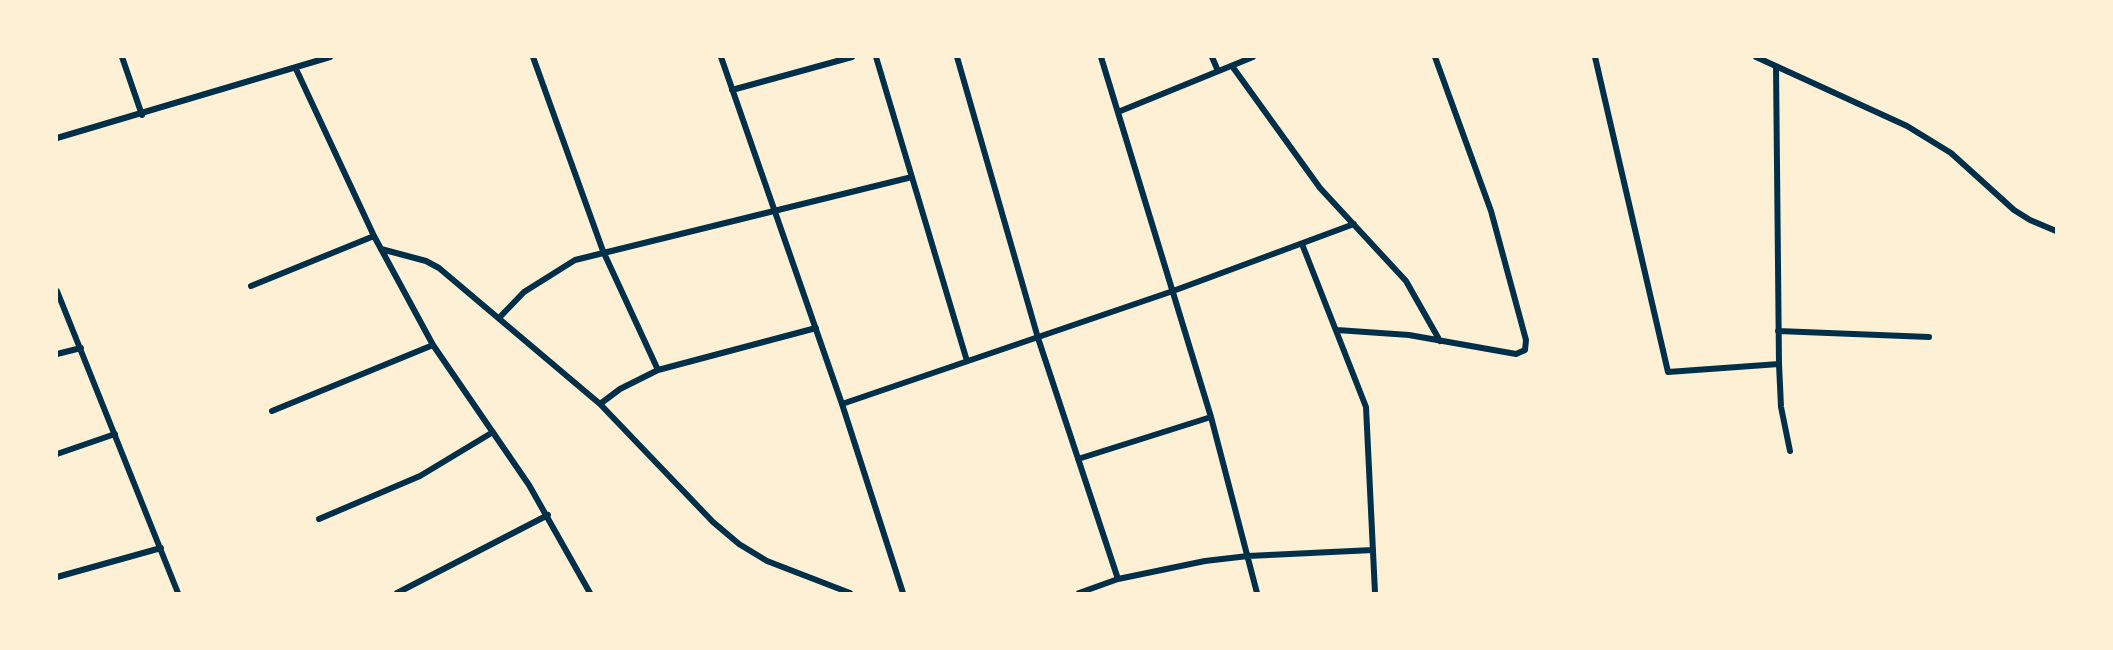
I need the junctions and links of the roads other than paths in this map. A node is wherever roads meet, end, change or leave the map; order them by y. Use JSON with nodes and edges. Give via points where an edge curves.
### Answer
{"nodes":[{"id":1,"x":122,"y":57,"type":"edge"},
{"id":2,"x":330,"y":57,"type":"edge"},
{"id":3,"x":533,"y":57,"type":"edge"},
{"id":4,"x":721,"y":57,"type":"edge"},
{"id":5,"x":852,"y":57,"type":"edge"},
{"id":6,"x":876,"y":57,"type":"edge"},
{"id":7,"x":957,"y":57,"type":"edge"},
{"id":8,"x":1101,"y":57,"type":"edge"},
{"id":9,"x":1212,"y":57,"type":"edge"},
{"id":10,"x":1253,"y":57,"type":"edge"},
{"id":11,"x":1435,"y":57,"type":"edge"},
{"id":12,"x":1594,"y":57,"type":"edge"},
{"id":13,"x":1756,"y":57,"type":"edge"},
{"id":14,"x":1232,"y":66,"type":"junction"},
{"id":15,"x":1776,"y":66,"type":"junction"},
{"id":16,"x":296,"y":69,"type":"junction"},
{"id":17,"x":1218,"y":71,"type":"junction"},
{"id":18,"x":732,"y":90,"type":"junction"},
{"id":19,"x":1118,"y":112,"type":"junction"},
{"id":20,"x":142,"y":115,"type":"junction"},
{"id":21,"x":57,"y":138,"type":"edge"},
{"id":22,"x":912,"y":177,"type":"junction"},
{"id":23,"x":774,"y":210,"type":"junction"},
{"id":24,"x":1354,"y":224,"type":"junction"},
{"id":25,"x":2056,"y":231,"type":"edge"},
{"id":26,"x":374,"y":236,"type":"junction"},
{"id":27,"x":1302,"y":244,"type":"junction"},
{"id":28,"x":381,"y":249,"type":"junction"},
{"id":29,"x":603,"y":251,"type":"junction"},
{"id":30,"x":251,"y":286,"type":"dead end"},
{"id":31,"x":57,"y":291,"type":"edge"},
{"id":32,"x":1173,"y":291,"type":"junction"},
{"id":33,"x":499,"y":318,"type":"junction"},
{"id":34,"x":816,"y":328,"type":"junction"},
{"id":35,"x":1337,"y":330,"type":"junction"},
{"id":36,"x":1778,"y":331,"type":"junction"},
{"id":37,"x":1929,"y":337,"type":"dead end"},
{"id":38,"x":1038,"y":338,"type":"junction"},
{"id":39,"x":1440,"y":341,"type":"junction"},
{"id":40,"x":433,"y":345,"type":"junction"},
{"id":41,"x":81,"y":348,"type":"junction"},
{"id":42,"x":57,"y":354,"type":"edge"},
{"id":43,"x":967,"y":361,"type":"junction"},
{"id":44,"x":1779,"y":364,"type":"junction"},
{"id":45,"x":658,"y":370,"type":"junction"},
{"id":46,"x":600,"y":404,"type":"junction"},
{"id":47,"x":842,"y":404,"type":"junction"},
{"id":48,"x":272,"y":411,"type":"dead end"},
{"id":49,"x":1211,"y":417,"type":"junction"},
{"id":50,"x":493,"y":432,"type":"junction"},
{"id":51,"x":115,"y":434,"type":"junction"},
{"id":52,"x":1790,"y":451,"type":"dead end"},
{"id":53,"x":57,"y":454,"type":"edge"},
{"id":54,"x":1078,"y":459,"type":"junction"},
{"id":55,"x":548,"y":515,"type":"junction"},
{"id":56,"x":319,"y":519,"type":"dead end"},
{"id":57,"x":161,"y":548,"type":"junction"},
{"id":58,"x":1373,"y":550,"type":"junction"},
{"id":59,"x":1248,"y":556,"type":"junction"},
{"id":60,"x":57,"y":577,"type":"edge"},
{"id":61,"x":1118,"y":579,"type":"junction"},
{"id":62,"x":178,"y":593,"type":"edge"},
{"id":63,"x":397,"y":593,"type":"edge"},
{"id":64,"x":590,"y":593,"type":"edge"},
{"id":65,"x":850,"y":593,"type":"edge"},
{"id":66,"x":903,"y":593,"type":"edge"},
{"id":67,"x":1079,"y":593,"type":"edge"},
{"id":68,"x":1257,"y":593,"type":"edge"},
{"id":69,"x":1375,"y":593,"type":"edge"}],
"edges":[{"from":1,"to":20,"type":"street"},
{"from":2,"to":16,"type":"street"},
{"from":3,"to":29,"type":"street"},
{"from":4,"to":18,"type":"street"},
{"from":5,"to":18,"type":"street"},
{"from":6,"to":22,"type":"street"},
{"from":7,"to":38,"type":"street"},
{"from":8,"to":19,"type":"street"},
{"from":9,"to":17,"type":"street"},
{"from":10,"to":14,"type":"street"},
{"from":11,"to":39,"type":"street","via":[[1484,189],[1526,340],[1525,350],[1516,354]]},
{"from":12,"to":44,"type":"street","via":[[1668,372]]},
{"from":13,"to":15,"type":"street"},
{"from":14,"to":17,"type":"street"},
{"from":14,"to":24,"type":"street","via":[[1293,153]]},
{"from":15,"to":25,"type":"street","via":[[1931,139],[2014,210]]},
{"from":15,"to":36,"type":"street"},
{"from":16,"to":20,"type":"street"},
{"from":16,"to":26,"type":"street"},
{"from":17,"to":19,"type":"street"},
{"from":18,"to":23,"type":"street"},
{"from":19,"to":32,"type":"street"},
{"from":20,"to":21,"type":"street"},
{"from":22,"to":23,"type":"street"},
{"from":22,"to":43,"type":"street"},
{"from":23,"to":29,"type":"street"},
{"from":23,"to":34,"type":"street"},
{"from":24,"to":27,"type":"street"},
{"from":24,"to":39,"type":"street","via":[[1406,281]]},
{"from":26,"to":28,"type":"street"},
{"from":26,"to":30,"type":"street"},
{"from":27,"to":32,"type":"street"},
{"from":27,"to":35,"type":"street"},
{"from":28,"to":33,"type":"street","via":[[439,268]]},
{"from":28,"to":40,"type":"street"},
{"from":29,"to":33,"type":"street","via":[[574,260],[524,292]]},
{"from":29,"to":45,"type":"street"},
{"from":31,"to":41,"type":"street"},
{"from":32,"to":38,"type":"street"},
{"from":32,"to":49,"type":"street"},
{"from":33,"to":46,"type":"street"},
{"from":34,"to":45,"type":"street"},
{"from":34,"to":47,"type":"street"},
{"from":35,"to":39,"type":"street"},
{"from":35,"to":58,"type":"street","via":[[1366,407]]},
{"from":36,"to":37,"type":"street"},
{"from":36,"to":44,"type":"street"},
{"from":38,"to":43,"type":"street"},
{"from":38,"to":54,"type":"street"},
{"from":40,"to":48,"type":"street"},
{"from":40,"to":50,"type":"street"},
{"from":41,"to":42,"type":"street"},
{"from":41,"to":51,"type":"street"},
{"from":43,"to":47,"type":"street"},
{"from":44,"to":52,"type":"street","via":[[1781,406]]},
{"from":45,"to":46,"type":"street"},
{"from":46,"to":65,"type":"street","via":[[739,544],[766,561]]},
{"from":47,"to":66,"type":"street"},
{"from":49,"to":54,"type":"street"},
{"from":49,"to":59,"type":"street"},
{"from":50,"to":55,"type":"street"},
{"from":50,"to":56,"type":"street","via":[[420,476]]},
{"from":51,"to":53,"type":"street"},
{"from":51,"to":57,"type":"street"},
{"from":54,"to":61,"type":"street"},
{"from":55,"to":63,"type":"street"},
{"from":55,"to":64,"type":"street"},
{"from":57,"to":60,"type":"street"},
{"from":57,"to":62,"type":"street"},
{"from":58,"to":59,"type":"street"},
{"from":58,"to":69,"type":"street"},
{"from":59,"to":61,"type":"street"},
{"from":59,"to":68,"type":"street"},
{"from":61,"to":67,"type":"street"}]}
